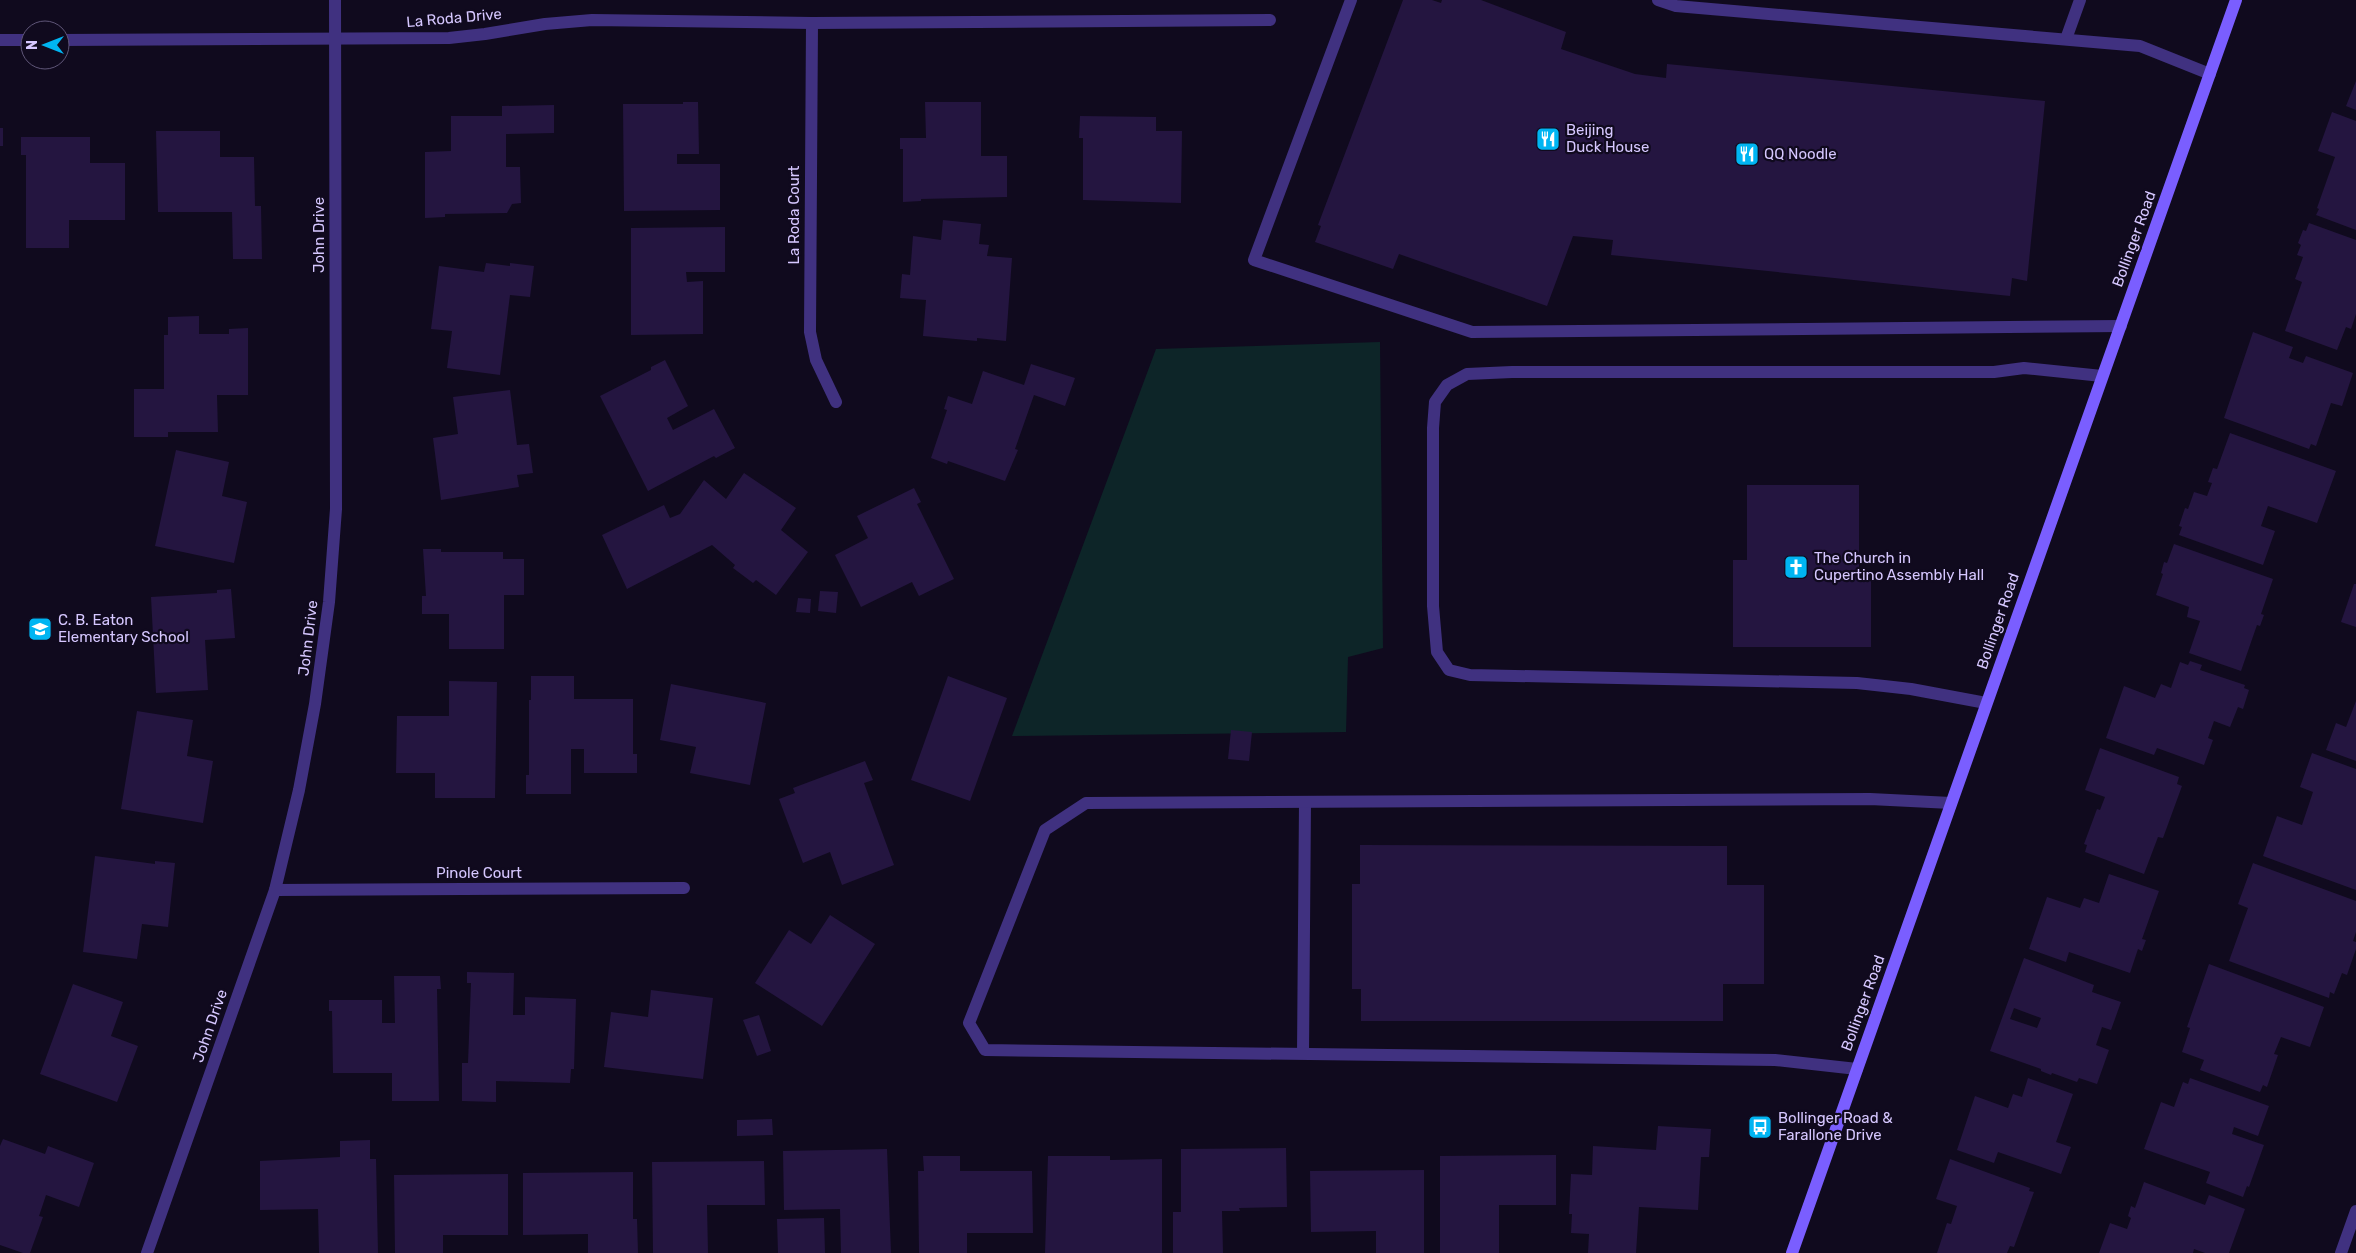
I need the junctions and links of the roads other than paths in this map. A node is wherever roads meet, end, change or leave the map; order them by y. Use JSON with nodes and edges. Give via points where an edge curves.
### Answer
{"nodes":[{"id":1,"x":335,"y":0,"type":"edge"},
{"id":2,"x":1351,"y":0,"type":"edge"},
{"id":3,"x":1658,"y":0,"type":"edge"},
{"id":4,"x":2080,"y":0,"type":"edge"},
{"id":5,"x":2236,"y":0,"type":"edge"},
{"id":6,"x":1677,"y":3,"type":"edge"},
{"id":7,"x":1270,"y":20,"type":"dead end"},
{"id":8,"x":812,"y":23,"type":"junction"},
{"id":9,"x":2066,"y":39,"type":"junction"},
{"id":10,"x":0,"y":40,"type":"edge"},
{"id":11,"x":20,"y":40,"type":"edge"},
{"id":12,"x":70,"y":40,"type":"edge"},
{"id":13,"x":335,"y":40,"type":"junction"},
{"id":14,"x":2210,"y":74,"type":"junction"},
{"id":15,"x":2121,"y":326,"type":"junction"},
{"id":16,"x":2102,"y":376,"type":"junction"},
{"id":17,"x":836,"y":402,"type":"dead end"},
{"id":18,"x":1986,"y":703,"type":"junction"},
{"id":19,"x":1305,"y":802,"type":"junction"},
{"id":20,"x":1951,"y":803,"type":"junction"},
{"id":21,"x":684,"y":888,"type":"dead end"},
{"id":22,"x":275,"y":890,"type":"junction"},
{"id":23,"x":1303,"y":1053,"type":"junction"},
{"id":24,"x":1856,"y":1069,"type":"junction"},
{"id":25,"x":2356,"y":1211,"type":"edge"},
{"id":26,"x":147,"y":1253,"type":"edge"},
{"id":27,"x":1792,"y":1253,"type":"edge"},
{"id":28,"x":2341,"y":1253,"type":"edge"}],
"edges":[{"from":1,"to":13,"type":"street","name":"John Drive"},
{"from":2,"to":15,"type":"street","via":[[1254,260],[1472,332]]},
{"from":3,"to":6,"type":"street"},
{"from":4,"to":9,"type":"street"},
{"from":5,"to":14,"type":"main road","name":"Bollinger Road"},
{"from":6,"to":9,"type":"street"},
{"from":7,"to":8,"type":"street","name":"La Roda Drive"},
{"from":8,"to":13,"type":"street","name":"La Roda Drive","via":[[592,20],[449,38]]},
{"from":8,"to":17,"type":"street","name":"La Roda Court","via":[[810,332],[816,360]]},
{"from":9,"to":14,"type":"street","via":[[2140,46]]},
{"from":10,"to":11,"type":"street"},
{"from":12,"to":13,"type":"street","name":"La Roda Drive"},
{"from":13,"to":22,"type":"street","name":"John Drive","via":[[336,509],[329,602],[315,704],[300,790]]},
{"from":14,"to":15,"type":"main road","name":"Bollinger Road"},
{"from":15,"to":16,"type":"main road","name":"Bollinger Road"},
{"from":16,"to":18,"type":"main road","name":"Bollinger Road"},
{"from":16,"to":18,"type":"street","via":[[2024,368],[1994,372],[1512,372],[1467,374],[1447,385],[1435,402],[1433,606],[1437,652],[1449,670],[1470,675],[1856,683]]},
{"from":18,"to":20,"type":"main road","name":"Bollinger Road"},
{"from":19,"to":20,"type":"street","via":[[1870,799]]},
{"from":19,"to":23,"type":"street"},
{"from":19,"to":23,"type":"street","via":[[1086,803],[1045,830],[969,1023],[985,1050]]},
{"from":20,"to":24,"type":"main road","name":"Bollinger Road"},
{"from":21,"to":22,"type":"street","name":"Pinole Court"},
{"from":22,"to":26,"type":"street","name":"John Drive"},
{"from":23,"to":24,"type":"street","via":[[1775,1060]]},
{"from":24,"to":27,"type":"main road","name":"Bollinger Road"},
{"from":25,"to":28,"type":"street"}]}
